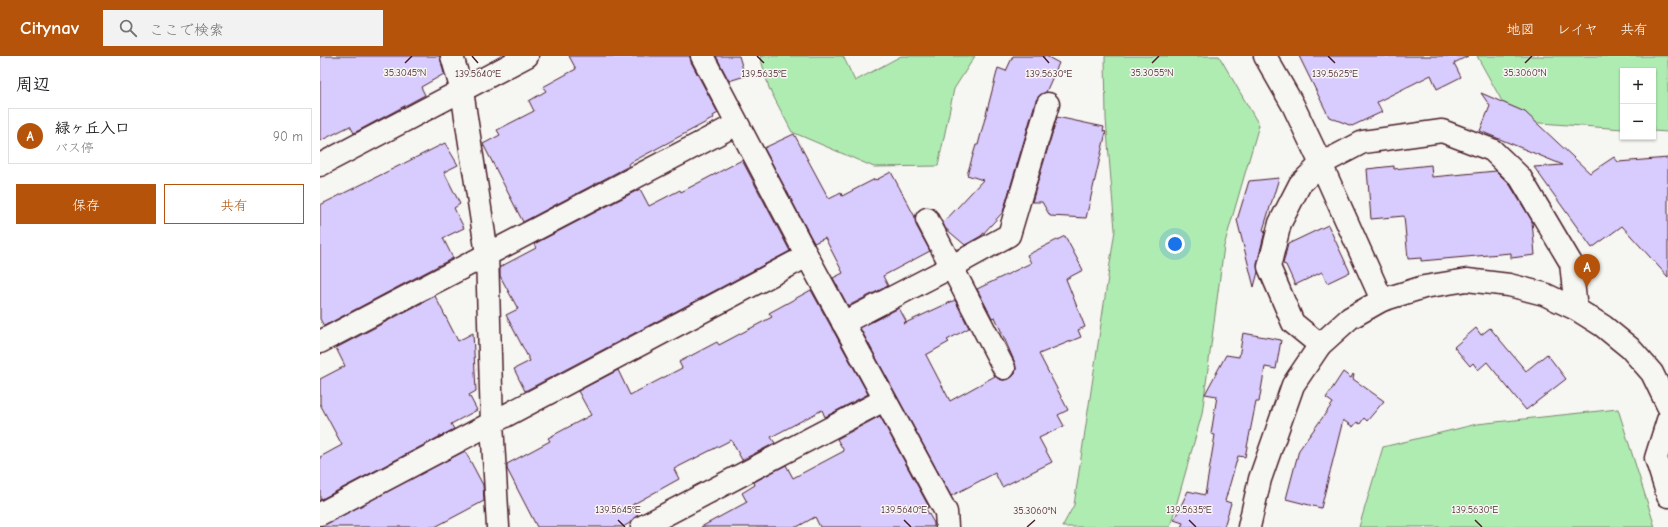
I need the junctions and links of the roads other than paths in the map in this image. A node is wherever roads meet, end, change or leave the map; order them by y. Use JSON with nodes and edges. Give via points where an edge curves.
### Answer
{"nodes":[{"id":1,"x":452,"y":56,"type":"edge"},
{"id":2,"x":527,"y":56,"type":"edge"},
{"id":3,"x":702,"y":56,"type":"edge"},
{"id":4,"x":1265,"y":56,"type":"edge"},
{"id":5,"x":462,"y":91,"type":"junction"},
{"id":6,"x":1048,"y":104,"type":"dead end"},
{"id":7,"x":737,"y":124,"type":"junction"},
{"id":8,"x":1321,"y":164,"type":"junction"},
{"id":9,"x":320,"y":165,"type":"edge"},
{"id":10,"x":927,"y":219,"type":"dead end"},
{"id":11,"x":487,"y":254,"type":"junction"},
{"id":12,"x":807,"y":256,"type":"junction"},
{"id":13,"x":952,"y":267,"type":"junction"},
{"id":14,"x":1382,"y":300,"type":"junction"},
{"id":15,"x":1576,"y":308,"type":"junction"},
{"id":16,"x":843,"y":323,"type":"junction"},
{"id":17,"x":320,"y":342,"type":"edge"},
{"id":18,"x":1320,"y":345,"type":"junction"},
{"id":19,"x":1004,"y":368,"type":"dead end"},
{"id":20,"x":884,"y":400,"type":"junction"},
{"id":21,"x":1668,"y":406,"type":"edge"},
{"id":22,"x":1668,"y":420,"type":"edge"},
{"id":23,"x":492,"y":422,"type":"junction"},
{"id":24,"x":1668,"y":496,"type":"edge"},
{"id":25,"x":320,"y":514,"type":"edge"},
{"id":26,"x":950,"y":526,"type":"edge"},
{"id":27,"x":498,"y":527,"type":"edge"},
{"id":28,"x":642,"y":527,"type":"edge"},
{"id":29,"x":1249,"y":527,"type":"edge"}],
"edges":[{"from":1,"to":5,"type":"street"},
{"from":2,"to":5,"type":"street"},
{"from":3,"to":7,"type":"street"},
{"from":4,"to":8,"type":"street","via":[[1293,105]]},
{"from":5,"to":9,"type":"street"},
{"from":5,"to":11,"type":"street"},
{"from":6,"to":13,"type":"street","via":[[1009,235]]},
{"from":7,"to":11,"type":"street"},
{"from":7,"to":12,"type":"street"},
{"from":8,"to":14,"type":"street"},
{"from":8,"to":15,"type":"street","via":[[1363,142],[1442,131],[1492,150],[1520,178],[1571,262]]},
{"from":8,"to":18,"type":"street","via":[[1300,184],[1280,223],[1269,267],[1293,323]]},
{"from":10,"to":13,"type":"street"},
{"from":11,"to":17,"type":"street"},
{"from":11,"to":23,"type":"street"},
{"from":12,"to":16,"type":"street"},
{"from":12,"to":23,"type":"street"},
{"from":13,"to":16,"type":"street"},
{"from":13,"to":19,"type":"street"},
{"from":14,"to":15,"type":"street","via":[[1424,287],[1466,280],[1509,285],[1544,294]]},
{"from":14,"to":18,"type":"street","via":[[1350,318]]},
{"from":15,"to":21,"type":"street","via":[[1630,348],[1652,373]]},
{"from":16,"to":20,"type":"street"},
{"from":18,"to":29,"type":"street","via":[[1293,385],[1260,479]]},
{"from":20,"to":26,"type":"street","via":[[946,512]]},
{"from":20,"to":28,"type":"street"},
{"from":22,"to":24,"type":"street","via":[[1656,458]]},
{"from":23,"to":25,"type":"street"},
{"from":23,"to":27,"type":"street"}]}
